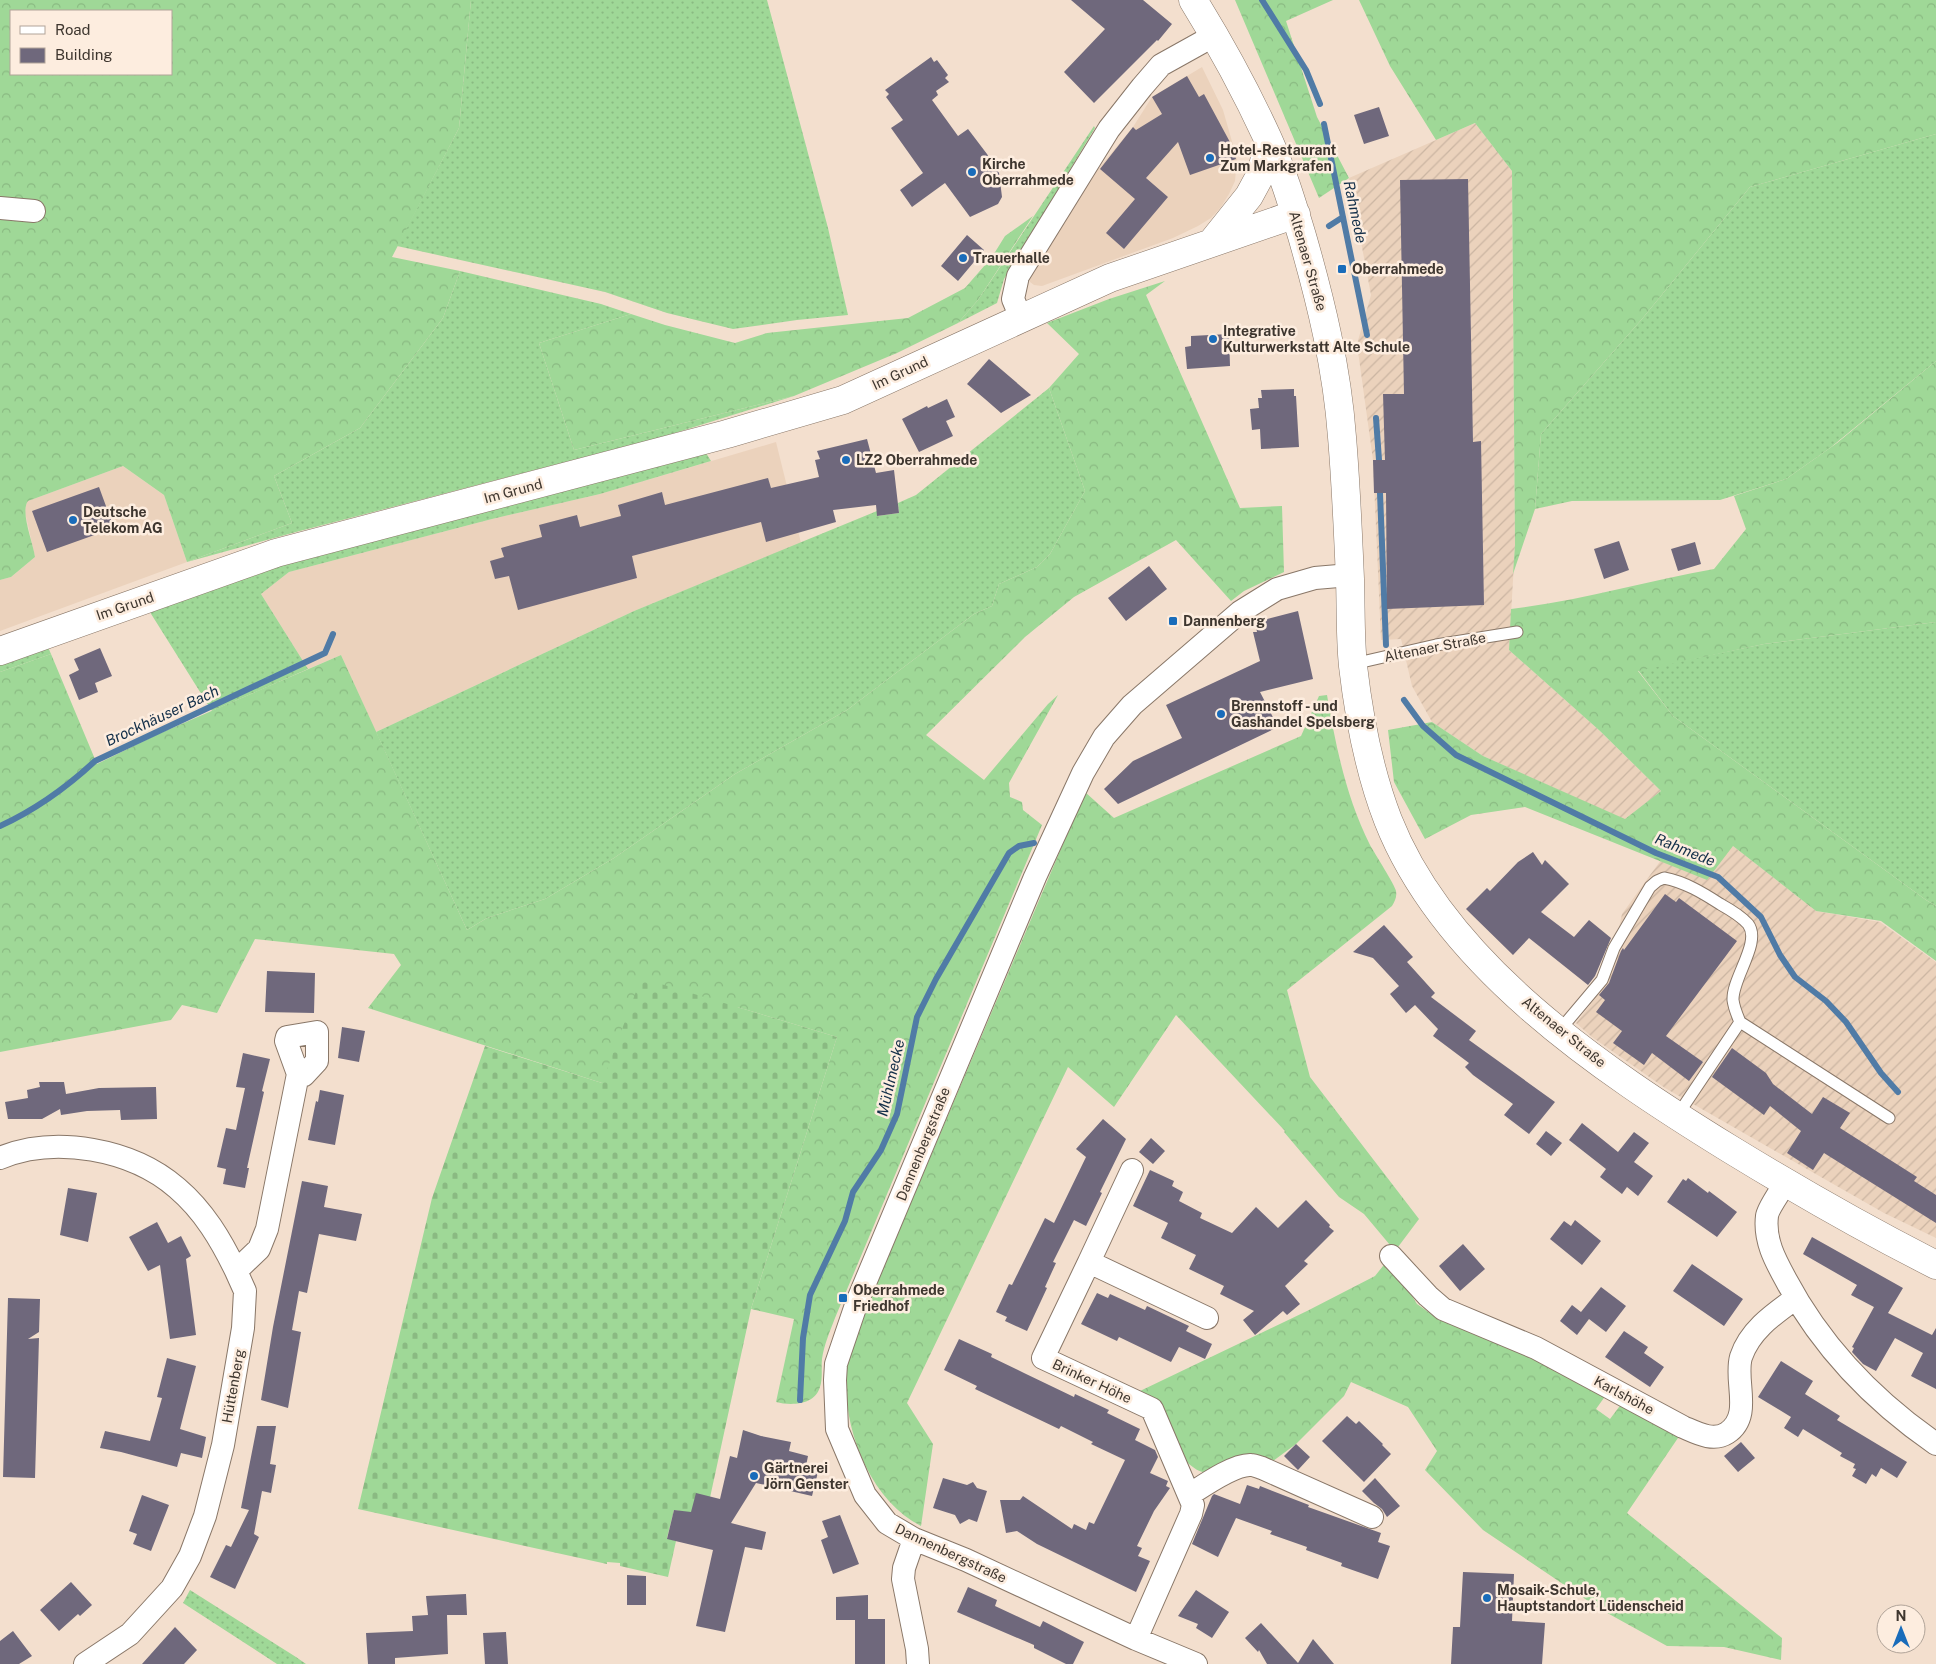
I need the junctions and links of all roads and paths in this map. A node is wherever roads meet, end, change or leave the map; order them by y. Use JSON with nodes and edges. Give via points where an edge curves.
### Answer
{"nodes":[{"id":1,"x":1193,"y":0,"type":"edge"},
{"id":2,"x":1215,"y":36,"type":"junction"},
{"id":3,"x":1269,"y":142,"type":"junction"},
{"id":4,"x":0,"y":208,"type":"edge"},
{"id":5,"x":34,"y":211,"type":"dead end"},
{"id":6,"x":1296,"y":214,"type":"junction"},
{"id":7,"x":1213,"y":242,"type":"junction"},
{"id":8,"x":1021,"y":318,"type":"junction"},
{"id":9,"x":1350,"y":575,"type":"junction"},
{"id":10,"x":1517,"y":632,"type":"dead end"},
{"id":11,"x":0,"y":651,"type":"edge"},
{"id":12,"x":1353,"y":664,"type":"junction"},
{"id":13,"x":1740,"y":1022,"type":"junction"},
{"id":14,"x":1559,"y":1031,"type":"junction"},
{"id":15,"x":298,"y":1074,"type":"dead end"},
{"id":16,"x":1677,"y":1116,"type":"junction"},
{"id":17,"x":1889,"y":1118,"type":"dead end"},
{"id":18,"x":0,"y":1158,"type":"edge"},
{"id":19,"x":1132,"y":1170,"type":"dead end"},
{"id":20,"x":1786,"y":1183,"type":"junction"},
{"id":21,"x":1390,"y":1256,"type":"dead end"},
{"id":22,"x":1089,"y":1262,"type":"junction"},
{"id":23,"x":1936,"y":1265,"type":"edge"},
{"id":24,"x":236,"y":1271,"type":"junction"},
{"id":25,"x":1796,"y":1298,"type":"junction"},
{"id":26,"x":1207,"y":1318,"type":"dead end"},
{"id":27,"x":1936,"y":1444,"type":"edge"},
{"id":28,"x":1189,"y":1495,"type":"junction"},
{"id":29,"x":1372,"y":1517,"type":"dead end"},
{"id":30,"x":914,"y":1539,"type":"junction"},
{"id":31,"x":1136,"y":1639,"type":"junction"},
{"id":32,"x":1156,"y":1656,"type":"edge"},
{"id":33,"x":85,"y":1664,"type":"edge"},
{"id":34,"x":918,"y":1664,"type":"edge"},
{"id":35,"x":1196,"y":1664,"type":"edge"}],
"edges":[{"from":1,"to":2,"type":"main road","name":"Altenaer Straße"},
{"from":2,"to":3,"type":"main road","name":"Altenaer Straße"},
{"from":2,"to":8,"type":"street","via":[[1161,66],[1109,129],[1018,276],[1013,299]]},
{"from":3,"to":6,"type":"main road","name":"Altenaer Straße"},
{"from":3,"to":7,"type":"main road","via":[[1261,174],[1249,196]]},
{"from":4,"to":5,"type":"street"},
{"from":6,"to":7,"type":"main road","name":"Im Grund"},
{"from":6,"to":9,"type":"main road","name":"Altenaer Straße","via":[[1328,330],[1342,432]]},
{"from":7,"to":8,"type":"main road","name":"Im Grund","via":[[1110,278]]},
{"from":8,"to":11,"type":"main road","name":"Im Grund","via":[[843,400],[727,434],[276,553]]},
{"from":9,"to":12,"type":"main road","name":"Altenaer Straße"},
{"from":9,"to":30,"type":"street","name":"Dannenbergstraße","via":[[1310,579],[1277,589],[1240,612],[1132,705],[1104,737],[1065,810],[857,1302],[836,1364],[836,1430],[866,1495],[878,1513],[887,1523]]},
{"from":10,"to":12,"type":"lane","name":"Altenaer Straße","via":[[1436,645]]},
{"from":12,"to":14,"type":"main road","name":"Altenaer Straße","via":[[1368,759],[1388,821],[1408,862],[1435,905],[1480,960]]},
{"from":13,"to":14,"type":"lane","via":[[1735,1010],[1734,991],[1751,945],[1752,932],[1748,924],[1701,892],[1664,878],[1650,887],[1614,948],[1602,980]]},
{"from":13,"to":16,"type":"lane"},
{"from":13,"to":17,"type":"lane"},
{"from":14,"to":16,"type":"main road","name":"Altenaer Straße"},
{"from":15,"to":24,"type":"street","via":[[267,1229],[259,1249]]},
{"from":16,"to":20,"type":"main road","name":"Altenaer Straße"},
{"from":18,"to":24,"type":"street","name":"Hüttenberg","via":[[44,1147],[85,1148],[114,1154],[139,1165],[177,1187],[207,1219]]},
{"from":19,"to":22,"type":"street","name":"Brinker Höhe"},
{"from":20,"to":23,"type":"main road","name":"Altenaer Straße","via":[[1859,1226]]},
{"from":20,"to":25,"type":"street","via":[[1768,1213],[1767,1232],[1774,1257]]},
{"from":21,"to":25,"type":"street","name":"Karlshöhe","via":[[1443,1309],[1536,1348],[1683,1427],[1717,1437],[1732,1430],[1742,1409],[1741,1357],[1750,1340],[1764,1322]]},
{"from":22,"to":26,"type":"street"},
{"from":22,"to":28,"type":"street","name":"Brinker Höhe","via":[[1043,1358],[1152,1410]]},
{"from":24,"to":33,"type":"street","name":"Hüttenberg","via":[[245,1290],[243,1328],[223,1445],[205,1516],[190,1556],[166,1596],[130,1634]]},
{"from":25,"to":27,"type":"street","via":[[1852,1373],[1901,1418]]},
{"from":28,"to":29,"type":"street","via":[[1212,1480],[1250,1464]]},
{"from":28,"to":31,"type":"street","name":"Brinker Höhe","via":[[1193,1505],[1191,1514]]},
{"from":30,"to":31,"type":"street","name":"Dannenbergstraße"},
{"from":30,"to":34,"type":"street","via":[[903,1579]]},
{"from":31,"to":32,"type":"street","name":"Dannenbergstraße"},
{"from":32,"to":35,"type":"street","name":"Dannenbergstraße"}]}
